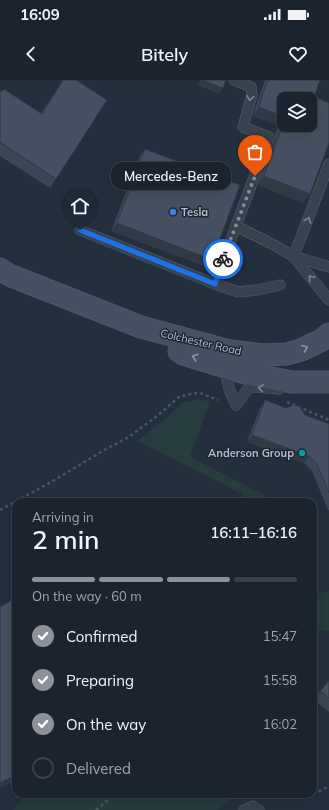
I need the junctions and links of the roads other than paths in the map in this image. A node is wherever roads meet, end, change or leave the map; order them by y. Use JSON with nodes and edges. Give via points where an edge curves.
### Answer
{"nodes":[{"id":1,"x":234,"y":80,"type":"edge"},
{"id":2,"x":329,"y":164,"type":"edge"},
{"id":3,"x":236,"y":226,"type":"junction"},
{"id":4,"x":80,"y":230,"type":"dead end"},
{"id":5,"x":293,"y":256,"type":"junction"},
{"id":6,"x":329,"y":267,"type":"edge"},
{"id":7,"x":0,"y":269,"type":"edge"},
{"id":8,"x":215,"y":284,"type":"junction"},
{"id":9,"x":280,"y":285,"type":"dead end"},
{"id":10,"x":329,"y":300,"type":"edge"},
{"id":11,"x":141,"y":327,"type":"junction"},
{"id":12,"x":329,"y":334,"type":"edge"},
{"id":13,"x":222,"y":366,"type":"junction"},
{"id":14,"x":292,"y":382,"type":"junction"},
{"id":15,"x":329,"y":382,"type":"edge"},
{"id":16,"x":244,"y":810,"type":"edge"},
{"id":17,"x":259,"y":810,"type":"edge"}],
"edges":[{"from":1,"to":3,"type":"lane","one_way":true,"via":[[250,87],[252,94],[243,127],[269,137],[246,188]]},
{"from":5,"to":2,"type":"lane","one_way":true},
{"from":3,"to":5,"type":"lane"},
{"from":3,"to":8,"type":"lane"},
{"from":4,"to":8,"type":"lane"},
{"from":5,"to":6,"type":"lane"},
{"from":10,"to":5,"type":"lane","one_way":true},
{"from":7,"to":11,"type":"main road","name":"Colchester Road"},
{"from":8,"to":9,"type":"lane","via":[[238,292]]},
{"from":11,"to":12,"type":"main road","name":"Colchester Road","one_way":true,"via":[[230,352],[263,355],[301,350]]},
{"from":13,"to":11,"type":"main road","name":"Colchester Road","one_way":true,"via":[[183,354]]},
{"from":13,"to":14,"type":"main road","name":"Colchester Road","via":[[245,374]]},
{"from":14,"to":13,"type":"lane","one_way":true,"via":[[281,390],[253,387],[248,389],[236,405]]},
{"from":14,"to":15,"type":"main road","name":"Colchester Road"},
{"from":16,"to":17,"type":"lane","via":[[253,806]]}]}
